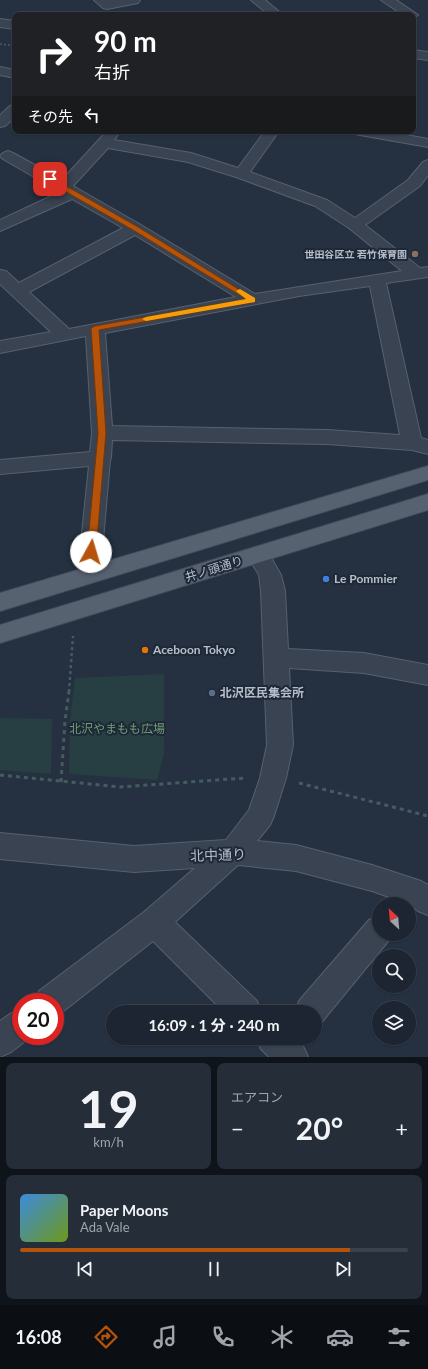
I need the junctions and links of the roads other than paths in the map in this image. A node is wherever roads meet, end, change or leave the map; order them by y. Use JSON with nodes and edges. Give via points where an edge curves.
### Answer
{"nodes":[{"id":1,"x":100,"y":0,"type":"edge"},
{"id":2,"x":134,"y":0,"type":"edge"},
{"id":3,"x":257,"y":0,"type":"edge"},
{"id":4,"x":386,"y":0,"type":"edge"},
{"id":5,"x":273,"y":12,"type":"edge"},
{"id":6,"x":406,"y":12,"type":"edge"},
{"id":7,"x":0,"y":23,"type":"edge"},
{"id":8,"x":12,"y":25,"type":"edge"},
{"id":9,"x":416,"y":54,"type":"edge"},
{"id":10,"x":428,"y":56,"type":"edge"},
{"id":11,"x":0,"y":71,"type":"edge"},
{"id":12,"x":12,"y":73,"type":"edge"},
{"id":13,"x":12,"y":112,"type":"edge"},
{"id":14,"x":0,"y":123,"type":"edge"},
{"id":15,"x":270,"y":134,"type":"edge"},
{"id":16,"x":377,"y":134,"type":"edge"},
{"id":17,"x":109,"y":137,"type":"edge"},
{"id":18,"x":428,"y":143,"type":"edge"},
{"id":19,"x":8,"y":156,"type":"dead end"},
{"id":20,"x":428,"y":165,"type":"edge"},
{"id":21,"x":241,"y":174,"type":"junction"},
{"id":22,"x":414,"y":183,"type":"junction"},
{"id":23,"x":68,"y":190,"type":"junction"},
{"id":24,"x":428,"y":190,"type":"edge"},
{"id":25,"x":355,"y":225,"type":"junction"},
{"id":26,"x":0,"y":226,"type":"edge"},
{"id":27,"x":135,"y":228,"type":"junction"},
{"id":28,"x":422,"y":272,"type":"edge"},
{"id":29,"x":0,"y":275,"type":"edge"},
{"id":30,"x":377,"y":280,"type":"junction"},
{"id":31,"x":18,"y":291,"type":"junction"},
{"id":32,"x":253,"y":300,"type":"junction"},
{"id":33,"x":95,"y":328,"type":"junction"},
{"id":34,"x":64,"y":334,"type":"junction"},
{"id":35,"x":0,"y":347,"type":"edge"},
{"id":36,"x":102,"y":433,"type":"junction"},
{"id":37,"x":420,"y":445,"type":"edge"},
{"id":38,"x":100,"y":458,"type":"junction"},
{"id":39,"x":0,"y":467,"type":"edge"},
{"id":40,"x":428,"y":473,"type":"edge"},
{"id":41,"x":428,"y":502,"type":"edge"},
{"id":42,"x":91,"y":552,"type":"dead end"},
{"id":43,"x":258,"y":555,"type":"junction"},
{"id":44,"x":0,"y":602,"type":"edge"},
{"id":45,"x":0,"y":634,"type":"edge"},
{"id":46,"x":276,"y":658,"type":"junction"},
{"id":47,"x":428,"y":675,"type":"edge"},
{"id":48,"x":0,"y":846,"type":"edge"},
{"id":49,"x":233,"y":852,"type":"junction"},
{"id":50,"x":409,"y":897,"type":"edge"},
{"id":51,"x":154,"y":922,"type":"junction"},
{"id":52,"x":372,"y":938,"type":"edge"},
{"id":53,"x":62,"y":993,"type":"edge"},
{"id":54,"x":239,"y":1005,"type":"edge"},
{"id":55,"x":316,"y":1005,"type":"edge"},
{"id":56,"x":12,"y":1032,"type":"edge"},
{"id":57,"x":0,"y":1041,"type":"edge"}],
"edges":[{"from":1,"to":2,"type":"street","via":[[107,5]]},
{"from":3,"to":5,"type":"street"},
{"from":4,"to":6,"type":"street"},
{"from":7,"to":8,"type":"street"},
{"from":9,"to":10,"type":"street"},
{"from":11,"to":12,"type":"street"},
{"from":13,"to":14,"type":"street"},
{"from":15,"to":21,"type":"street"},
{"from":16,"to":18,"type":"street"},
{"from":17,"to":21,"type":"street"},
{"from":17,"to":23,"type":"street"},
{"from":19,"to":23,"type":"street"},
{"from":20,"to":22,"type":"street"},
{"from":21,"to":25,"type":"street","via":[[322,203]]},
{"from":22,"to":24,"type":"street"},
{"from":22,"to":25,"type":"street"},
{"from":23,"to":26,"type":"street"},
{"from":23,"to":27,"type":"street"},
{"from":25,"to":28,"type":"street"},
{"from":27,"to":31,"type":"street"},
{"from":27,"to":32,"type":"street"},
{"from":28,"to":30,"type":"street"},
{"from":29,"to":31,"type":"street"},
{"from":30,"to":32,"type":"street"},
{"from":30,"to":37,"type":"street"},
{"from":31,"to":34,"type":"street"},
{"from":32,"to":33,"type":"street"},
{"from":33,"to":34,"type":"street"},
{"from":33,"to":36,"type":"street"},
{"from":34,"to":35,"type":"street"},
{"from":36,"to":37,"type":"street","via":[[327,436]]},
{"from":36,"to":38,"type":"street"},
{"from":38,"to":39,"type":"street"},
{"from":38,"to":42,"type":"street"},
{"from":40,"to":44,"type":"main road"},
{"from":41,"to":43,"type":"main road","name":"井ノ頭通り"},
{"from":43,"to":45,"type":"main road","name":"井ノ頭通り"},
{"from":43,"to":46,"type":"street","via":[[270,575],[273,591]]},
{"from":46,"to":47,"type":"street","via":[[364,663]]},
{"from":46,"to":49,"type":"street","via":[[280,745],[273,778],[260,816]]},
{"from":48,"to":49,"type":"street","name":"北中通り","via":[[134,859]]},
{"from":49,"to":50,"type":"street","name":"北中通り","via":[[296,858],[372,878]]},
{"from":49,"to":51,"type":"street"},
{"from":51,"to":53,"type":"street"},
{"from":51,"to":54,"type":"street"},
{"from":52,"to":55,"type":"street"},
{"from":56,"to":57,"type":"street"}]}
